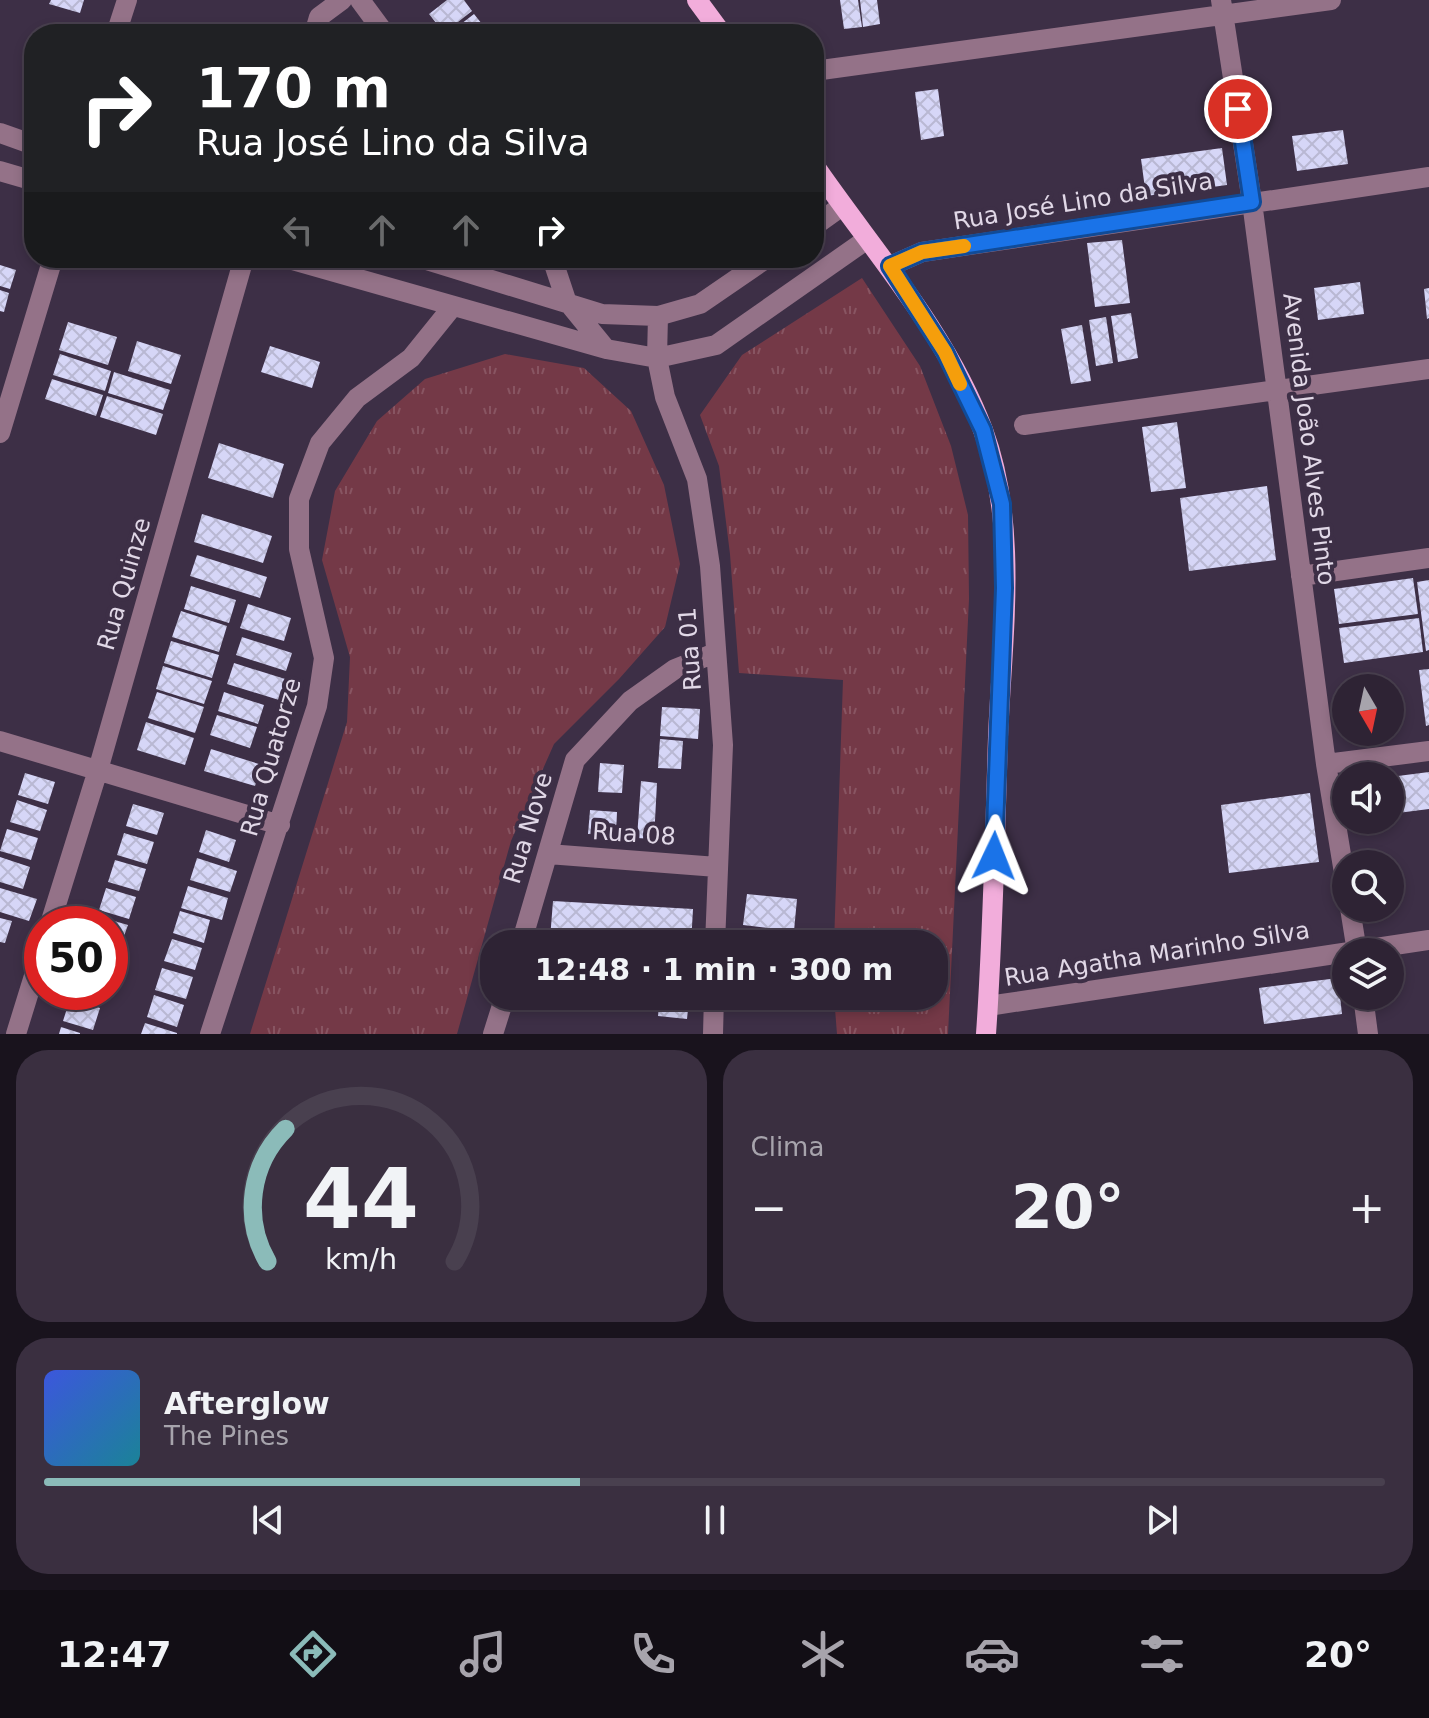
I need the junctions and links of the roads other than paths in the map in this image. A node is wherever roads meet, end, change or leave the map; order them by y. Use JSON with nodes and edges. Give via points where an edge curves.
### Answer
{"nodes":[{"id":1,"x":127,"y":0,"type":"edge"},
{"id":2,"x":342,"y":0,"type":"edge"},
{"id":3,"x":360,"y":0,"type":"edge"},
{"id":4,"x":697,"y":0,"type":"edge"},
{"id":5,"x":1331,"y":0,"type":"edge"},
{"id":6,"x":1223,"y":8,"type":"edge"},
{"id":7,"x":119,"y":24,"type":"edge"},
{"id":8,"x":317,"y":24,"type":"edge"},
{"id":9,"x":378,"y":24,"type":"edge"},
{"id":10,"x":715,"y":24,"type":"edge"},
{"id":11,"x":824,"y":69,"type":"edge"},
{"id":12,"x":0,"y":133,"type":"edge"},
{"id":13,"x":24,"y":141,"type":"edge"},
{"id":14,"x":0,"y":171,"type":"edge"},
{"id":15,"x":1429,"y":177,"type":"edge"},
{"id":16,"x":24,"y":178,"type":"edge"},
{"id":17,"x":824,"y":180,"type":"edge"},
{"id":18,"x":1252,"y":202,"type":"junction"},
{"id":19,"x":842,"y":206,"type":"junction"},
{"id":20,"x":824,"y":219,"type":"edge"},
{"id":21,"x":866,"y":240,"type":"junction"},
{"id":22,"x":890,"y":266,"type":"junction"},
{"id":23,"x":50,"y":268,"type":"edge"},
{"id":24,"x":241,"y":268,"type":"edge"},
{"id":25,"x":320,"y":268,"type":"edge"},
{"id":26,"x":455,"y":268,"type":"edge"},
{"id":27,"x":555,"y":268,"type":"edge"},
{"id":28,"x":752,"y":268,"type":"edge"},
{"id":29,"x":566,"y":300,"type":"junction"},
{"id":30,"x":453,"y":306,"type":"junction"},
{"id":31,"x":658,"y":316,"type":"junction"},
{"id":32,"x":606,"y":349,"type":"junction"},
{"id":33,"x":657,"y":358,"type":"junction"},
{"id":34,"x":1429,"y":369,"type":"edge"},
{"id":35,"x":1276,"y":392,"type":"junction"},
{"id":36,"x":1024,"y":425,"type":"dead end"},
{"id":37,"x":0,"y":433,"type":"edge"},
{"id":38,"x":1429,"y":558,"type":"edge"},
{"id":39,"x":1301,"y":576,"type":"junction"},
{"id":40,"x":715,"y":653,"type":"junction"},
{"id":41,"x":0,"y":741,"type":"edge"},
{"id":42,"x":1429,"y":751,"type":"edge"},
{"id":43,"x":1326,"y":764,"type":"junction"},
{"id":44,"x":98,"y":770,"type":"junction"},
{"id":45,"x":280,"y":825,"type":"junction"},
{"id":46,"x":1340,"y":850,"type":"edge"},
{"id":47,"x":548,"y":854,"type":"junction"},
{"id":48,"x":717,"y":867,"type":"junction"},
{"id":49,"x":56,"y":906,"type":"edge"},
{"id":50,"x":525,"y":930,"type":"edge"},
{"id":51,"x":715,"y":930,"type":"edge"},
{"id":52,"x":1429,"y":940,"type":"edge"},
{"id":53,"x":1404,"y":944,"type":"edge"},
{"id":54,"x":1332,"y":955,"type":"edge"},
{"id":55,"x":988,"y":1006,"type":"junction"},
{"id":56,"x":24,"y":1008,"type":"edge"},
{"id":57,"x":501,"y":1010,"type":"edge"},
{"id":58,"x":714,"y":1010,"type":"edge"},
{"id":59,"x":1365,"y":1010,"type":"edge"},
{"id":60,"x":16,"y":1034,"type":"edge"},
{"id":61,"x":210,"y":1034,"type":"edge"},
{"id":62,"x":493,"y":1034,"type":"edge"},
{"id":63,"x":713,"y":1034,"type":"edge"},
{"id":64,"x":986,"y":1034,"type":"edge"},
{"id":65,"x":1368,"y":1034,"type":"edge"}],
"edges":[{"from":1,"to":7,"type":"street"},
{"from":2,"to":8,"type":"street"},
{"from":3,"to":9,"type":"street"},
{"from":4,"to":10,"type":"main road"},
{"from":5,"to":6,"type":"street"},
{"from":6,"to":11,"type":"street"},
{"from":6,"to":18,"type":"street","name":"Avenida João Alves Pinto"},
{"from":12,"to":13,"type":"street"},
{"from":14,"to":16,"type":"street"},
{"from":15,"to":18,"type":"street","name":"Rua José Lino da Silva"},
{"from":17,"to":19,"type":"main road"},
{"from":18,"to":22,"type":"street","name":"Rua José Lino da Silva","via":[[922,252]]},
{"from":18,"to":35,"type":"street","name":"Avenida João Alves Pinto"},
{"from":19,"to":20,"type":"street"},
{"from":19,"to":21,"type":"main road"},
{"from":21,"to":22,"type":"main road"},
{"from":21,"to":33,"type":"street","via":[[716,345]]},
{"from":22,"to":55,"type":"main road","via":[[945,352],[983,430],[1002,504],[1004,588]]},
{"from":23,"to":37,"type":"street"},
{"from":24,"to":44,"type":"street","name":"Rua Quinze"},
{"from":25,"to":30,"type":"street"},
{"from":26,"to":29,"type":"street"},
{"from":27,"to":29,"type":"street"},
{"from":28,"to":31,"type":"street","via":[[700,304]]},
{"from":29,"to":31,"type":"street","via":[[602,314]]},
{"from":29,"to":32,"type":"street"},
{"from":30,"to":32,"type":"street"},
{"from":30,"to":45,"type":"street","name":"Rua Quatorze","via":[[411,358],[357,398],[320,443],[299,499],[299,549],[324,658],[317,706]]},
{"from":31,"to":33,"type":"street","name":"Rua 01"},
{"from":32,"to":33,"type":"street"},
{"from":33,"to":40,"type":"street","name":"Rua 01","via":[[665,397],[697,479]]},
{"from":34,"to":35,"type":"street"},
{"from":35,"to":36,"type":"street"},
{"from":35,"to":39,"type":"street","name":"Avenida João Alves Pinto"},
{"from":38,"to":39,"type":"street"},
{"from":39,"to":43,"type":"street","name":"Avenida João Alves Pinto"},
{"from":40,"to":47,"type":"street","name":"Rua Nove","via":[[675,669],[630,701],[575,760]]},
{"from":40,"to":48,"type":"street","name":"Rua 01","via":[[723,745]]},
{"from":41,"to":44,"type":"street"},
{"from":42,"to":43,"type":"street"},
{"from":43,"to":46,"type":"street","name":"Avenida João Alves Pinto"},
{"from":44,"to":45,"type":"street"},
{"from":44,"to":49,"type":"street","name":"Rua Quinze"},
{"from":45,"to":61,"type":"street","name":"Rua Quatorze"},
{"from":47,"to":48,"type":"street","name":"Rua 08"},
{"from":47,"to":50,"type":"street","name":"Rua Nove"},
{"from":48,"to":51,"type":"street","name":"Rua 01"},
{"from":52,"to":53,"type":"street","name":"Rua Agatha Marinho Silva"},
{"from":54,"to":55,"type":"street","name":"Rua Agatha Marinho Silva"},
{"from":55,"to":64,"type":"main road"},
{"from":56,"to":60,"type":"street"},
{"from":57,"to":62,"type":"street"},
{"from":58,"to":63,"type":"street"},
{"from":59,"to":65,"type":"street"}]}
